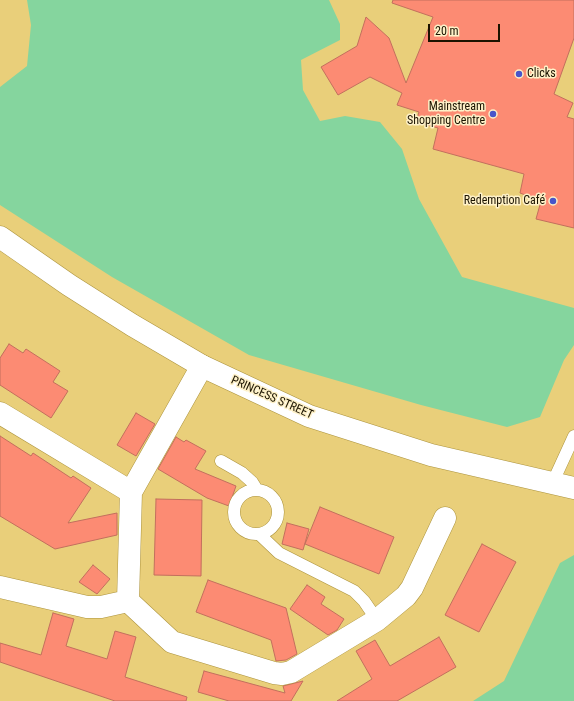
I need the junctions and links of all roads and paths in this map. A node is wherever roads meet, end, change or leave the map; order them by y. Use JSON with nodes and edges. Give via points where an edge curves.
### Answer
{"nodes":[{"id":1,"x":0,"y":237,"type":"edge"},
{"id":2,"x":202,"y":366,"type":"junction"},
{"id":3,"x":0,"y":413,"type":"edge"},
{"id":4,"x":574,"y":436,"type":"edge"},
{"id":5,"x":221,"y":461,"type":"dead end"},
{"id":6,"x":552,"y":484,"type":"junction"},
{"id":7,"x":574,"y":488,"type":"edge"},
{"id":8,"x":257,"y":490,"type":"junction"},
{"id":9,"x":131,"y":492,"type":"junction"},
{"id":10,"x":445,"y":518,"type":"dead end"},
{"id":11,"x":259,"y":534,"type":"junction"},
{"id":12,"x":0,"y":587,"type":"edge"},
{"id":13,"x":128,"y":601,"type":"junction"},
{"id":14,"x":377,"y":620,"type":"junction"}],
"edges":[{"from":1,"to":2,"type":"street","name":"PRINCESS STREET","via":[[132,325]]},
{"from":2,"to":6,"type":"street","name":"PRINCESS STREET","via":[[309,416],[366,436],[431,455]]},
{"from":2,"to":9,"type":"street"},
{"from":3,"to":9,"type":"street"},
{"from":4,"to":6,"type":"lane"},
{"from":5,"to":8,"type":"lane","via":[[242,473]]},
{"from":6,"to":7,"type":"street","name":"PRINCESS STREET"},
{"from":8,"to":11,"type":"lane","via":[[270,495],[275,501],[278,515],[272,528]]},
{"from":8,"to":11,"type":"lane","via":[[243,494],[234,513],[240,526],[252,534]]},
{"from":9,"to":13,"type":"street"},
{"from":10,"to":14,"type":"street","via":[[412,588]]},
{"from":11,"to":14,"type":"lane","via":[[279,553],[354,591]]},
{"from":12,"to":13,"type":"street","via":[[87,607]]},
{"from":13,"to":14,"type":"street","via":[[172,642],[282,674],[291,672]]}]}
